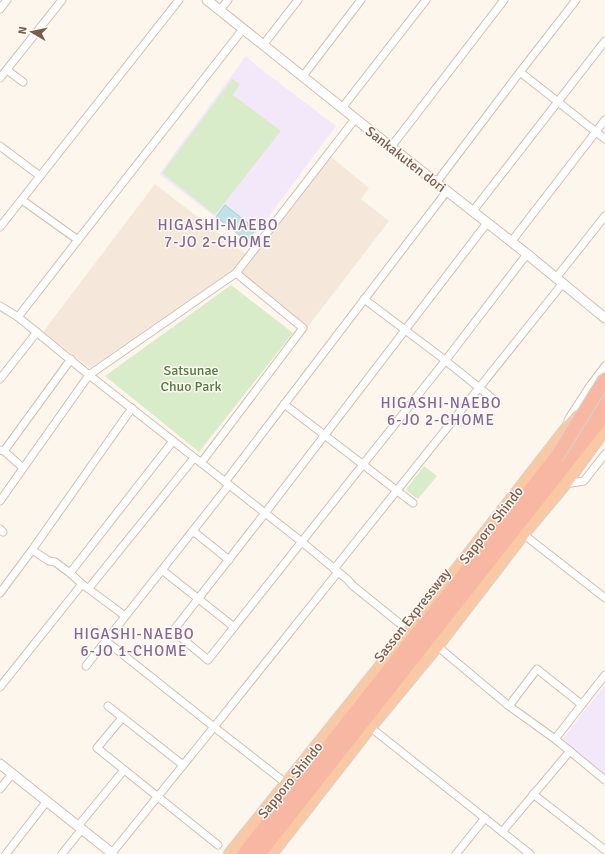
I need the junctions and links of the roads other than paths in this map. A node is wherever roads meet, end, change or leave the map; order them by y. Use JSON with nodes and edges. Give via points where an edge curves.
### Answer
{"nodes":[{"id":1,"x":7,"y":0,"type":"edge"},
{"id":2,"x":62,"y":0,"type":"edge"},
{"id":3,"x":179,"y":0,"type":"edge"},
{"id":4,"x":207,"y":0,"type":"edge"},
{"id":5,"x":228,"y":0,"type":"edge"},
{"id":6,"x":298,"y":0,"type":"edge"},
{"id":7,"x":361,"y":0,"type":"edge"},
{"id":8,"x":426,"y":0,"type":"edge"},
{"id":9,"x":504,"y":0,"type":"edge"},
{"id":10,"x":576,"y":0,"type":"edge"},
{"id":11,"x":0,"y":9,"type":"edge"},
{"id":12,"x":220,"y":10,"type":"junction"},
{"id":13,"x":243,"y":29,"type":"junction"},
{"id":14,"x":605,"y":42,"type":"edge"},
{"id":15,"x":263,"y":45,"type":"junction"},
{"id":16,"x":7,"y":70,"type":"junction"},
{"id":17,"x":520,"y":72,"type":"junction"},
{"id":18,"x":303,"y":76,"type":"junction"},
{"id":19,"x":0,"y":78,"type":"edge"},
{"id":20,"x":23,"y":82,"type":"dead end"},
{"id":21,"x":558,"y":102,"type":"junction"},
{"id":22,"x":342,"y":108,"type":"junction"},
{"id":23,"x":355,"y":119,"type":"junction"},
{"id":24,"x":605,"y":120,"type":"edge"},
{"id":25,"x":596,"y":132,"type":"junction"},
{"id":26,"x":605,"y":139,"type":"edge"},
{"id":27,"x":390,"y":147,"type":"junction"},
{"id":28,"x":1,"y":148,"type":"edge"},
{"id":29,"x":40,"y":176,"type":"junction"},
{"id":30,"x":436,"y":183,"type":"junction"},
{"id":31,"x":447,"y":191,"type":"junction"},
{"id":32,"x":22,"y":200,"type":"junction"},
{"id":33,"x":473,"y":212,"type":"junction"},
{"id":34,"x":605,"y":216,"type":"edge"},
{"id":35,"x":487,"y":223,"type":"junction"},
{"id":36,"x":0,"y":227,"type":"edge"},
{"id":37,"x":78,"y":240,"type":"junction"},
{"id":38,"x":511,"y":242,"type":"junction"},
{"id":39,"x":527,"y":254,"type":"junction"},
{"id":40,"x":236,"y":273,"type":"junction"},
{"id":41,"x":559,"y":281,"type":"junction"},
{"id":42,"x":364,"y":299,"type":"junction"},
{"id":43,"x":0,"y":306,"type":"edge"},
{"id":44,"x":18,"y":317,"type":"junction"},
{"id":45,"x":605,"y":318,"type":"edge"},
{"id":46,"x":405,"y":330,"type":"junction"},
{"id":47,"x":37,"y":332,"type":"junction"},
{"id":48,"x":71,"y":359,"type":"junction"},
{"id":49,"x":445,"y":361,"type":"junction"},
{"id":50,"x":605,"y":366,"type":"edge"},
{"id":51,"x":89,"y":375,"type":"junction"},
{"id":52,"x":0,"y":379,"type":"edge"},
{"id":53,"x":605,"y":379,"type":"edge"},
{"id":54,"x":479,"y":387,"type":"junction"},
{"id":55,"x":605,"y":387,"type":"edge"},
{"id":56,"x":605,"y":397,"type":"edge"},
{"id":57,"x":497,"y":402,"type":"dead end"},
{"id":58,"x":284,"y":404,"type":"junction"},
{"id":59,"x":132,"y":408,"type":"junction"},
{"id":60,"x":605,"y":414,"type":"edge"},
{"id":61,"x":605,"y":421,"type":"edge"},
{"id":62,"x":605,"y":429,"type":"edge"},
{"id":63,"x":325,"y":435,"type":"junction"},
{"id":64,"x":173,"y":441,"type":"junction"},
{"id":65,"x":2,"y":451,"type":"edge"},
{"id":66,"x":605,"y":454,"type":"edge"},
{"id":67,"x":194,"y":458,"type":"junction"},
{"id":68,"x":556,"y":459,"type":"junction"},
{"id":69,"x":201,"y":463,"type":"junction"},
{"id":70,"x":363,"y":464,"type":"junction"},
{"id":71,"x":24,"y":468,"type":"junction"},
{"id":72,"x":227,"y":483,"type":"junction"},
{"id":73,"x":564,"y":484,"type":"junction"},
{"id":74,"x":397,"y":491,"type":"junction"},
{"id":75,"x":0,"y":501,"type":"edge"},
{"id":76,"x":413,"y":502,"type":"dead end"},
{"id":77,"x":265,"y":513,"type":"junction"},
{"id":78,"x":193,"y":531,"type":"junction"},
{"id":79,"x":523,"y":534,"type":"junction"},
{"id":80,"x":302,"y":542,"type":"junction"},
{"id":81,"x":32,"y":550,"type":"junction"},
{"id":82,"x":229,"y":560,"type":"junction"},
{"id":83,"x":162,"y":570,"type":"junction"},
{"id":84,"x":336,"y":570,"type":"junction"},
{"id":85,"x":70,"y":573,"type":"junction"},
{"id":86,"x":82,"y":584,"type":"junction"},
{"id":87,"x":89,"y":588,"type":"junction"},
{"id":88,"x":0,"y":593,"type":"edge"},
{"id":89,"x":198,"y":598,"type":"junction"},
{"id":90,"x":605,"y":598,"type":"edge"},
{"id":91,"x":125,"y":616,"type":"junction"},
{"id":92,"x":234,"y":627,"type":"junction"},
{"id":93,"x":408,"y":631,"type":"junction"},
{"id":94,"x":106,"y":641,"type":"junction"},
{"id":95,"x":437,"y":646,"type":"junction"},
{"id":96,"x":86,"y":666,"type":"dead end"},
{"id":97,"x":605,"y":675,"type":"edge"},
{"id":98,"x":0,"y":687,"type":"edge"},
{"id":99,"x":581,"y":704,"type":"junction"},
{"id":100,"x":108,"y":706,"type":"dead end"},
{"id":101,"x":509,"y":706,"type":"junction"},
{"id":102,"x":122,"y":718,"type":"junction"},
{"id":103,"x":214,"y":727,"type":"junction"},
{"id":104,"x":370,"y":727,"type":"junction"},
{"id":105,"x":555,"y":739,"type":"junction"},
{"id":106,"x":570,"y":751,"type":"junction"},
{"id":107,"x":0,"y":764,"type":"edge"},
{"id":108,"x":183,"y":764,"type":"junction"},
{"id":109,"x":124,"y":770,"type":"junction"},
{"id":110,"x":12,"y":774,"type":"junction"},
{"id":111,"x":605,"y":780,"type":"edge"},
{"id":112,"x":287,"y":784,"type":"junction"},
{"id":113,"x":0,"y":789,"type":"edge"},
{"id":114,"x":534,"y":794,"type":"junction"},
{"id":115,"x":157,"y":796,"type":"junction"},
{"id":116,"x":47,"y":801,"type":"junction"},
{"id":117,"x":485,"y":818,"type":"junction"},
{"id":118,"x":80,"y":828,"type":"junction"},
{"id":119,"x":502,"y":832,"type":"junction"},
{"id":120,"x":218,"y":845,"type":"dead end"},
{"id":121,"x":605,"y":850,"type":"edge"},
{"id":122,"x":113,"y":853,"type":"edge"},
{"id":123,"x":6,"y":854,"type":"edge"},
{"id":124,"x":62,"y":854,"type":"edge"},
{"id":125,"x":230,"y":854,"type":"edge"},
{"id":126,"x":244,"y":854,"type":"edge"},
{"id":127,"x":259,"y":854,"type":"edge"},
{"id":128,"x":271,"y":854,"type":"edge"},
{"id":129,"x":456,"y":854,"type":"edge"},
{"id":130,"x":530,"y":854,"type":"edge"}],
"edges":[{"from":1,"to":11,"type":"street"},
{"from":2,"to":16,"type":"street"},
{"from":3,"to":29,"type":"street"},
{"from":4,"to":12,"type":"street","name":"Sankakuten dori"},
{"from":5,"to":12,"type":"street"},
{"from":6,"to":15,"type":"street"},
{"from":7,"to":18,"type":"street"},
{"from":8,"to":22,"type":"street"},
{"from":9,"to":27,"type":"street"},
{"from":10,"to":17,"type":"street"},
{"from":12,"to":13,"type":"street","name":"Sankakuten dori"},
{"from":13,"to":15,"type":"street","name":"Sankakuten dori"},
{"from":13,"to":37,"type":"street"},
{"from":14,"to":21,"type":"street"},
{"from":15,"to":18,"type":"street","name":"Sankakuten dori"},
{"from":16,"to":19,"type":"street"},
{"from":16,"to":20,"type":"street"},
{"from":17,"to":21,"type":"street"},
{"from":17,"to":30,"type":"street"},
{"from":18,"to":22,"type":"street","name":"Sankakuten dori"},
{"from":21,"to":25,"type":"street"},
{"from":21,"to":33,"type":"street"},
{"from":22,"to":23,"type":"street","name":"Sankakuten dori"},
{"from":23,"to":27,"type":"street","name":"Sankakuten dori"},
{"from":23,"to":40,"type":"street"},
{"from":24,"to":25,"type":"street"},
{"from":25,"to":26,"type":"street"},
{"from":25,"to":38,"type":"street"},
{"from":27,"to":30,"type":"street","name":"Sankakuten dori"},
{"from":28,"to":29,"type":"street"},
{"from":29,"to":32,"type":"street"},
{"from":30,"to":31,"type":"street","name":"Sankakuten dori"},
{"from":31,"to":33,"type":"street","name":"Sankakuten dori"},
{"from":31,"to":42,"type":"street"},
{"from":32,"to":36,"type":"street"},
{"from":32,"to":37,"type":"street"},
{"from":33,"to":35,"type":"street","name":"Sankakuten dori"},
{"from":34,"to":41,"type":"street"},
{"from":35,"to":38,"type":"street","name":"Sankakuten dori"},
{"from":35,"to":46,"type":"street"},
{"from":37,"to":44,"type":"street"},
{"from":38,"to":39,"type":"street","name":"Sankakuten dori"},
{"from":39,"to":41,"type":"street","name":"Sankakuten dori"},
{"from":39,"to":49,"type":"street"},
{"from":40,"to":51,"type":"street"},
{"from":40,"to":69,"type":"street","via":[[304,328]]},
{"from":41,"to":45,"type":"street","name":"Sankakuten dori"},
{"from":41,"to":54,"type":"street"},
{"from":42,"to":46,"type":"street"},
{"from":42,"to":58,"type":"street"},
{"from":43,"to":44,"type":"street"},
{"from":44,"to":47,"type":"street"},
{"from":46,"to":49,"type":"street"},
{"from":46,"to":63,"type":"street"},
{"from":47,"to":48,"type":"street"},
{"from":47,"to":52,"type":"street"},
{"from":48,"to":51,"type":"street"},
{"from":48,"to":65,"type":"street"},
{"from":49,"to":54,"type":"street"},
{"from":49,"to":70,"type":"street"},
{"from":50,"to":68,"type":"street","via":[[590,386]]},
{"from":51,"to":59,"type":"street"},
{"from":51,"to":71,"type":"street"},
{"from":53,"to":68,"type":"highway","bridge":true},
{"from":54,"to":57,"type":"street"},
{"from":54,"to":74,"type":"street"},
{"from":55,"to":68,"type":"highway","name":"Sapporo Shindo","via":[[567,428]]},
{"from":56,"to":68,"type":"highway","name":"Sasson Expressway","bridge":true},
{"from":58,"to":63,"type":"street"},
{"from":58,"to":72,"type":"street"},
{"from":59,"to":64,"type":"street"},
{"from":59,"to":81,"type":"street"},
{"from":60,"to":68,"type":"highway","name":"Sasson Expressway"},
{"from":61,"to":68,"type":"highway"},
{"from":62,"to":73,"type":"highway"},
{"from":63,"to":70,"type":"street"},
{"from":63,"to":77,"type":"street"},
{"from":64,"to":67,"type":"street"},
{"from":64,"to":85,"type":"street"},
{"from":65,"to":71,"type":"street"},
{"from":66,"to":73,"type":"street","via":[[584,481]]},
{"from":67,"to":69,"type":"street"},
{"from":67,"to":87,"type":"street"},
{"from":68,"to":93,"type":"highway","name":"Sapporo Shindo"},
{"from":68,"to":126,"type":"highway","name":"Sasson Expressway"},
{"from":68,"to":127,"type":"highway","name":"Sasson Expressway"},
{"from":69,"to":72,"type":"street"},
{"from":70,"to":74,"type":"street"},
{"from":70,"to":80,"type":"street"},
{"from":71,"to":75,"type":"street"},
{"from":72,"to":77,"type":"street"},
{"from":72,"to":78,"type":"street"},
{"from":73,"to":79,"type":"highway"},
{"from":74,"to":76,"type":"street"},
{"from":74,"to":84,"type":"street"},
{"from":77,"to":80,"type":"street"},
{"from":77,"to":82,"type":"street"},
{"from":78,"to":82,"type":"street"},
{"from":78,"to":83,"type":"street"},
{"from":79,"to":90,"type":"street"},
{"from":79,"to":95,"type":"highway"},
{"from":80,"to":84,"type":"street"},
{"from":80,"to":92,"type":"street"},
{"from":81,"to":85,"type":"street"},
{"from":81,"to":88,"type":"street"},
{"from":82,"to":89,"type":"street"},
{"from":83,"to":89,"type":"street"},
{"from":83,"to":91,"type":"street"},
{"from":84,"to":93,"type":"street"},
{"from":84,"to":103,"type":"street"},
{"from":85,"to":86,"type":"street"},
{"from":86,"to":87,"type":"street"},
{"from":86,"to":98,"type":"street"},
{"from":87,"to":91,"type":"street"},
{"from":89,"to":92,"type":"street"},
{"from":89,"to":92,"type":"street","via":[[173,631],[208,660]]},
{"from":91,"to":94,"type":"street"},
{"from":93,"to":112,"type":"highway","name":"Sapporo Shindo"},
{"from":94,"to":96,"type":"street"},
{"from":94,"to":103,"type":"street"},
{"from":95,"to":101,"type":"street"},
{"from":95,"to":104,"type":"highway"},
{"from":97,"to":99,"type":"street"},
{"from":99,"to":101,"type":"street","via":[[537,669]]},
{"from":99,"to":105,"type":"street"},
{"from":100,"to":102,"type":"street"},
{"from":101,"to":105,"type":"street"},
{"from":102,"to":108,"type":"street"},
{"from":102,"to":109,"type":"street","via":[[97,748]]},
{"from":103,"to":108,"type":"street"},
{"from":103,"to":112,"type":"street"},
{"from":104,"to":117,"type":"street"},
{"from":104,"to":128,"type":"highway"},
{"from":105,"to":106,"type":"street"},
{"from":106,"to":111,"type":"street"},
{"from":106,"to":114,"type":"street"},
{"from":107,"to":110,"type":"street"},
{"from":108,"to":115,"type":"street"},
{"from":109,"to":115,"type":"street"},
{"from":109,"to":118,"type":"street"},
{"from":110,"to":113,"type":"street"},
{"from":110,"to":116,"type":"street"},
{"from":112,"to":125,"type":"highway","name":"Sapporo Shindo"},
{"from":114,"to":119,"type":"street"},
{"from":114,"to":121,"type":"street"},
{"from":115,"to":120,"type":"street"},
{"from":115,"to":122,"type":"street"},
{"from":116,"to":118,"type":"street"},
{"from":116,"to":123,"type":"street"},
{"from":117,"to":119,"type":"street"},
{"from":117,"to":129,"type":"street"},
{"from":118,"to":122,"type":"street"},
{"from":118,"to":124,"type":"street"},
{"from":119,"to":130,"type":"street"}]}
